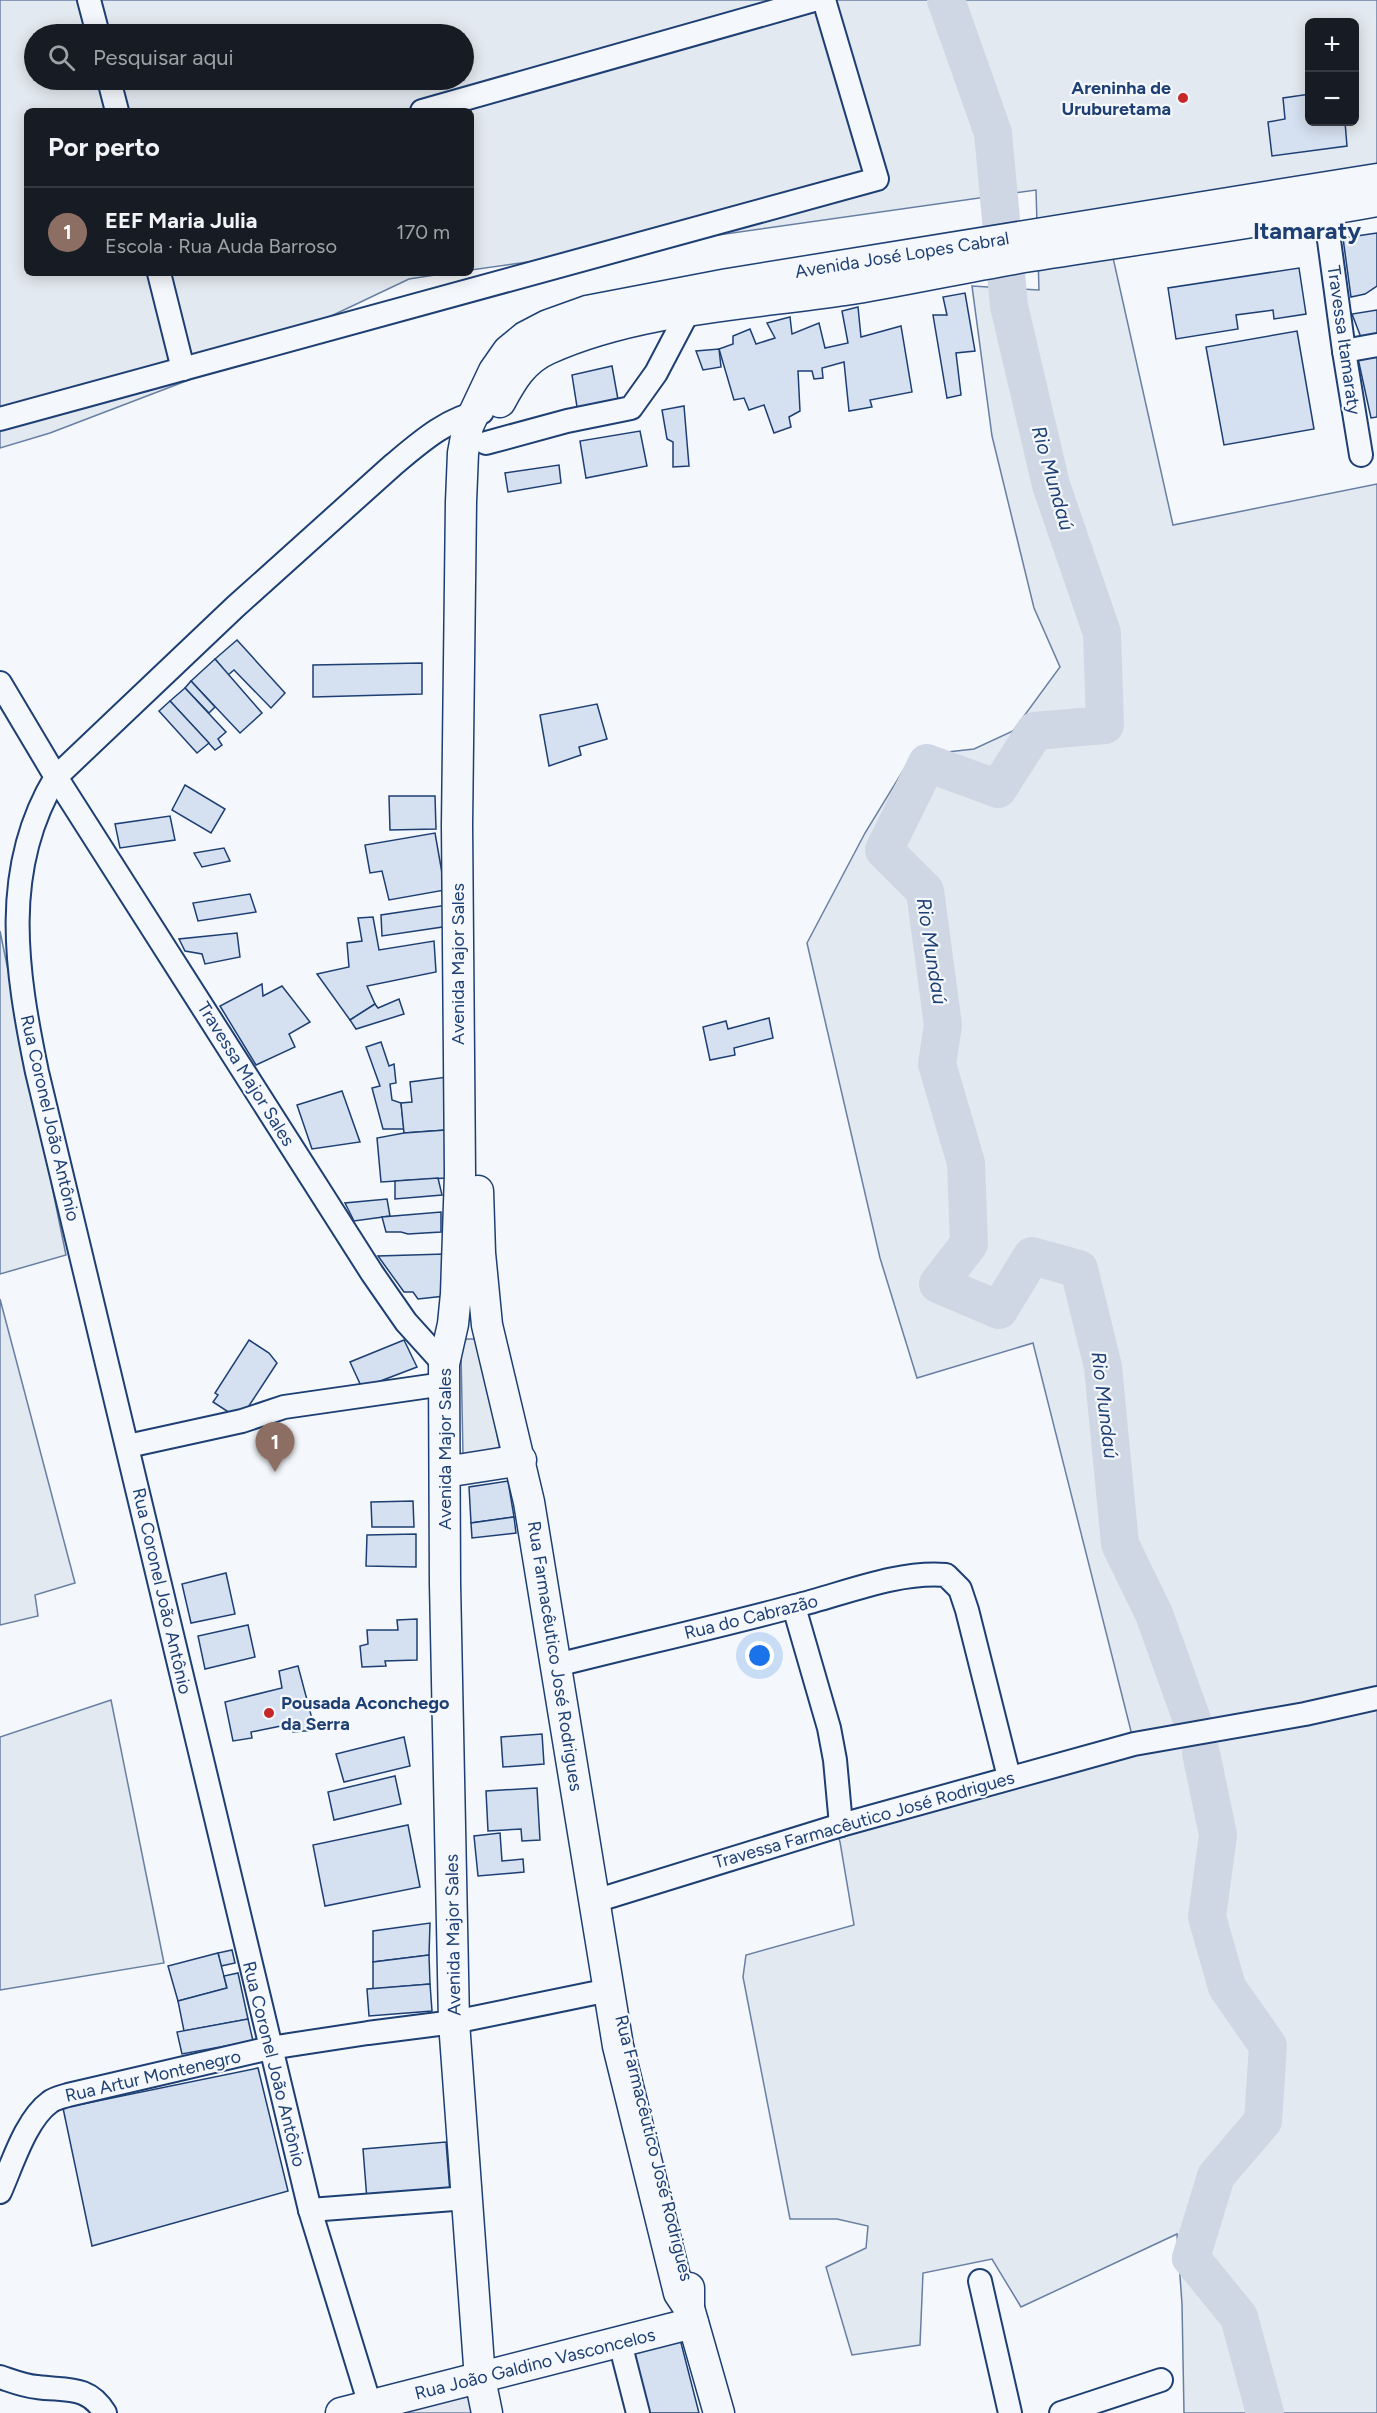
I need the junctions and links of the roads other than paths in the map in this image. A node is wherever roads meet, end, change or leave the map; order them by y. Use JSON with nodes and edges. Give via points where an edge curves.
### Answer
{"nodes":[{"id":1,"x":91,"y":0,"type":"edge"},
{"id":2,"x":814,"y":0,"type":"edge"},
{"id":3,"x":824,"y":0,"type":"edge"},
{"id":4,"x":96,"y":24,"type":"edge"},
{"id":5,"x":112,"y":90,"type":"edge"},
{"id":6,"x":116,"y":108,"type":"edge"},
{"id":7,"x":433,"y":108,"type":"edge"},
{"id":8,"x":1377,"y":179,"type":"edge"},
{"id":9,"x":1323,"y":200,"type":"junction"},
{"id":10,"x":1377,"y":201,"type":"edge"},
{"id":11,"x":160,"y":276,"type":"edge"},
{"id":12,"x":686,"y":302,"type":"junction"},
{"id":13,"x":1377,"y":345,"type":"edge"},
{"id":14,"x":1344,"y":351,"type":"junction"},
{"id":15,"x":183,"y":369,"type":"junction"},
{"id":16,"x":484,"y":412,"type":"junction"},
{"id":17,"x":0,"y":419,"type":"edge"},
{"id":18,"x":486,"y":443,"type":"junction"},
{"id":19,"x":1361,"y":455,"type":"dead end"},
{"id":20,"x":0,"y":683,"type":"edge"},
{"id":21,"x":56,"y":777,"type":"junction"},
{"id":22,"x":468,"y":1055,"type":"junction"},
{"id":23,"x":453,"y":1324,"type":"junction"},
{"id":24,"x":487,"y":1324,"type":"junction"},
{"id":25,"x":444,"y":1374,"type":"junction"},
{"id":26,"x":128,"y":1446,"type":"junction"},
{"id":27,"x":521,"y":1460,"type":"junction"},
{"id":28,"x":445,"y":1472,"type":"junction"},
{"id":29,"x":794,"y":1606,"type":"junction"},
{"id":30,"x":556,"y":1665,"type":"junction"},
{"id":31,"x":1377,"y":1698,"type":"edge"},
{"id":32,"x":1009,"y":1777,"type":"junction"},
{"id":33,"x":842,"y":1825,"type":"junction"},
{"id":34,"x":596,"y":1901,"type":"junction"},
{"id":35,"x":609,"y":1990,"type":"junction"},
{"id":36,"x":454,"y":2022,"type":"junction"},
{"id":37,"x":270,"y":2048,"type":"junction"},
{"id":38,"x":0,"y":2192,"type":"edge"},
{"id":39,"x":467,"y":2198,"type":"junction"},
{"id":40,"x":309,"y":2210,"type":"junction"},
{"id":41,"x":980,"y":2281,"type":"dead end"},
{"id":42,"x":691,"y":2316,"type":"junction"},
{"id":43,"x":620,"y":2343,"type":"junction"},
{"id":44,"x":0,"y":2377,"type":"edge"},
{"id":45,"x":480,"y":2379,"type":"junction"},
{"id":46,"x":1161,"y":2380,"type":"dead end"},
{"id":47,"x":369,"y":2405,"type":"junction"},
{"id":48,"x":105,"y":2413,"type":"edge"},
{"id":49,"x":341,"y":2413,"type":"edge"},
{"id":50,"x":487,"y":2413,"type":"edge"},
{"id":51,"x":638,"y":2413,"type":"edge"},
{"id":52,"x":719,"y":2413,"type":"edge"},
{"id":53,"x":1010,"y":2413,"type":"edge"},
{"id":54,"x":1061,"y":2413,"type":"edge"}],
"edges":[{"from":1,"to":4,"type":"street"},
{"from":2,"to":7,"type":"street"},
{"from":3,"to":15,"type":"street","via":[[877,179]]},
{"from":5,"to":6,"type":"street"},
{"from":8,"to":9,"type":"main road","name":"Avenida José Lopes Cabral"},
{"from":9,"to":10,"type":"main road","name":"Avenida José Lopes Cabral"},
{"from":9,"to":12,"type":"main road","name":"Avenida José Lopes Cabral","via":[[967,255],[848,289]]},
{"from":9,"to":14,"type":"street","name":"Travessa Itamaraty"},
{"from":11,"to":15,"type":"street"},
{"from":12,"to":16,"type":"main road","name":"Avenida José Lopes Cabral","via":[[545,350],[528,361]]},
{"from":12,"to":18,"type":"street","via":[[656,373],[631,408]]},
{"from":13,"to":14,"type":"street"},
{"from":14,"to":19,"type":"street","name":"Travessa Itamaraty"},
{"from":15,"to":17,"type":"street"},
{"from":16,"to":18,"type":"main road","name":"Avenida Major Sales"},
{"from":16,"to":21,"type":"street","name":"Rua Coronel João Antônio","via":[[451,422],[393,465]]},
{"from":16,"to":22,"type":"main road","name":"Avenida Major Sales","via":[[463,453],[461,502],[457,825]]},
{"from":18,"to":22,"type":"main road","name":"Avenida Major Sales","via":[[479,516]]},
{"from":20,"to":21,"type":"street","name":"Travessa Major Sales"},
{"from":21,"to":25,"type":"street","name":"Travessa Major Sales","via":[[372,1273]]},
{"from":21,"to":26,"type":"street","name":"Rua Coronel João Antônio","via":[[36,809],[21,855],[15,924],[18,970],[37,1072]]},
{"from":22,"to":23,"type":"main road","name":"Avenida Major Sales"},
{"from":22,"to":24,"type":"main road","name":"Avenida Major Sales"},
{"from":23,"to":24,"type":"main road"},
{"from":23,"to":25,"type":"main road","name":"Avenida Major Sales"},
{"from":24,"to":27,"type":"main road","name":"Rua Farmacêutico José Rodrigues"},
{"from":25,"to":26,"type":"street","via":[[284,1407],[242,1421]]},
{"from":25,"to":28,"type":"main road","name":"Avenida Major Sales"},
{"from":26,"to":37,"type":"street","name":"Rua Coronel João Antônio"},
{"from":27,"to":28,"type":"main road"},
{"from":27,"to":30,"type":"main road","name":"Rua Farmacêutico José Rodrigues"},
{"from":28,"to":36,"type":"main road","name":"Avenida Major Sales"},
{"from":29,"to":30,"type":"street","name":"Rua do Cabrazão"},
{"from":29,"to":32,"type":"street","name":"Rua do Cabrazão","via":[[906,1578],[946,1575],[960,1589],[967,1610]]},
{"from":29,"to":33,"type":"street","via":[[829,1728]]},
{"from":30,"to":34,"type":"main road","name":"Rua Farmacêutico José Rodrigues"},
{"from":31,"to":32,"type":"street","name":"Travessa Farmacêutico José Rodrigues","via":[[1134,1744]]},
{"from":32,"to":33,"type":"street","name":"Travessa Farmacêutico José Rodrigues"},
{"from":33,"to":34,"type":"street","name":"Travessa Farmacêutico José Rodrigues"},
{"from":34,"to":35,"type":"main road","name":"Rua Farmacêutico José Rodrigues"},
{"from":35,"to":36,"type":"street","name":"Rua Artur Montenegro"},
{"from":35,"to":42,"type":"main road","name":"Rua Farmacêutico José Rodrigues","via":[[618,2046],[679,2293]]},
{"from":35,"to":42,"type":"main road","name":"Rua Farmacêutico José Rodrigues","via":[[626,2020],[689,2285]]},
{"from":36,"to":37,"type":"street","name":"Rua Artur Montenegro"},
{"from":36,"to":39,"type":"main road","name":"Avenida Major Sales"},
{"from":37,"to":38,"type":"street","name":"Rua Artur Montenegro","via":[[51,2101],[27,2131]]},
{"from":37,"to":40,"type":"street","name":"Rua Coronel João Antônio"},
{"from":39,"to":40,"type":"street"},
{"from":39,"to":45,"type":"main road","name":"Avenida Major Sales"},
{"from":40,"to":47,"type":"street","name":"Rua Coronel João Antônio"},
{"from":41,"to":53,"type":"street"},
{"from":42,"to":43,"type":"main road","name":"Rua João Galdino Vasconcelos"},
{"from":42,"to":52,"type":"main road","name":"Rua Farmacêutico José Rodrigues"},
{"from":43,"to":45,"type":"main road","name":"Rua João Galdino Vasconcelos"},
{"from":43,"to":51,"type":"street"},
{"from":44,"to":48,"type":"street","via":[[35,2387],[88,2394]]},
{"from":45,"to":47,"type":"main road","name":"Rua João Galdino Vasconcelos"},
{"from":45,"to":50,"type":"main road","name":"Avenida Major Sales"},
{"from":46,"to":54,"type":"street"},
{"from":47,"to":49,"type":"main road","name":"Rua João Galdino Vasconcelos"}]}
